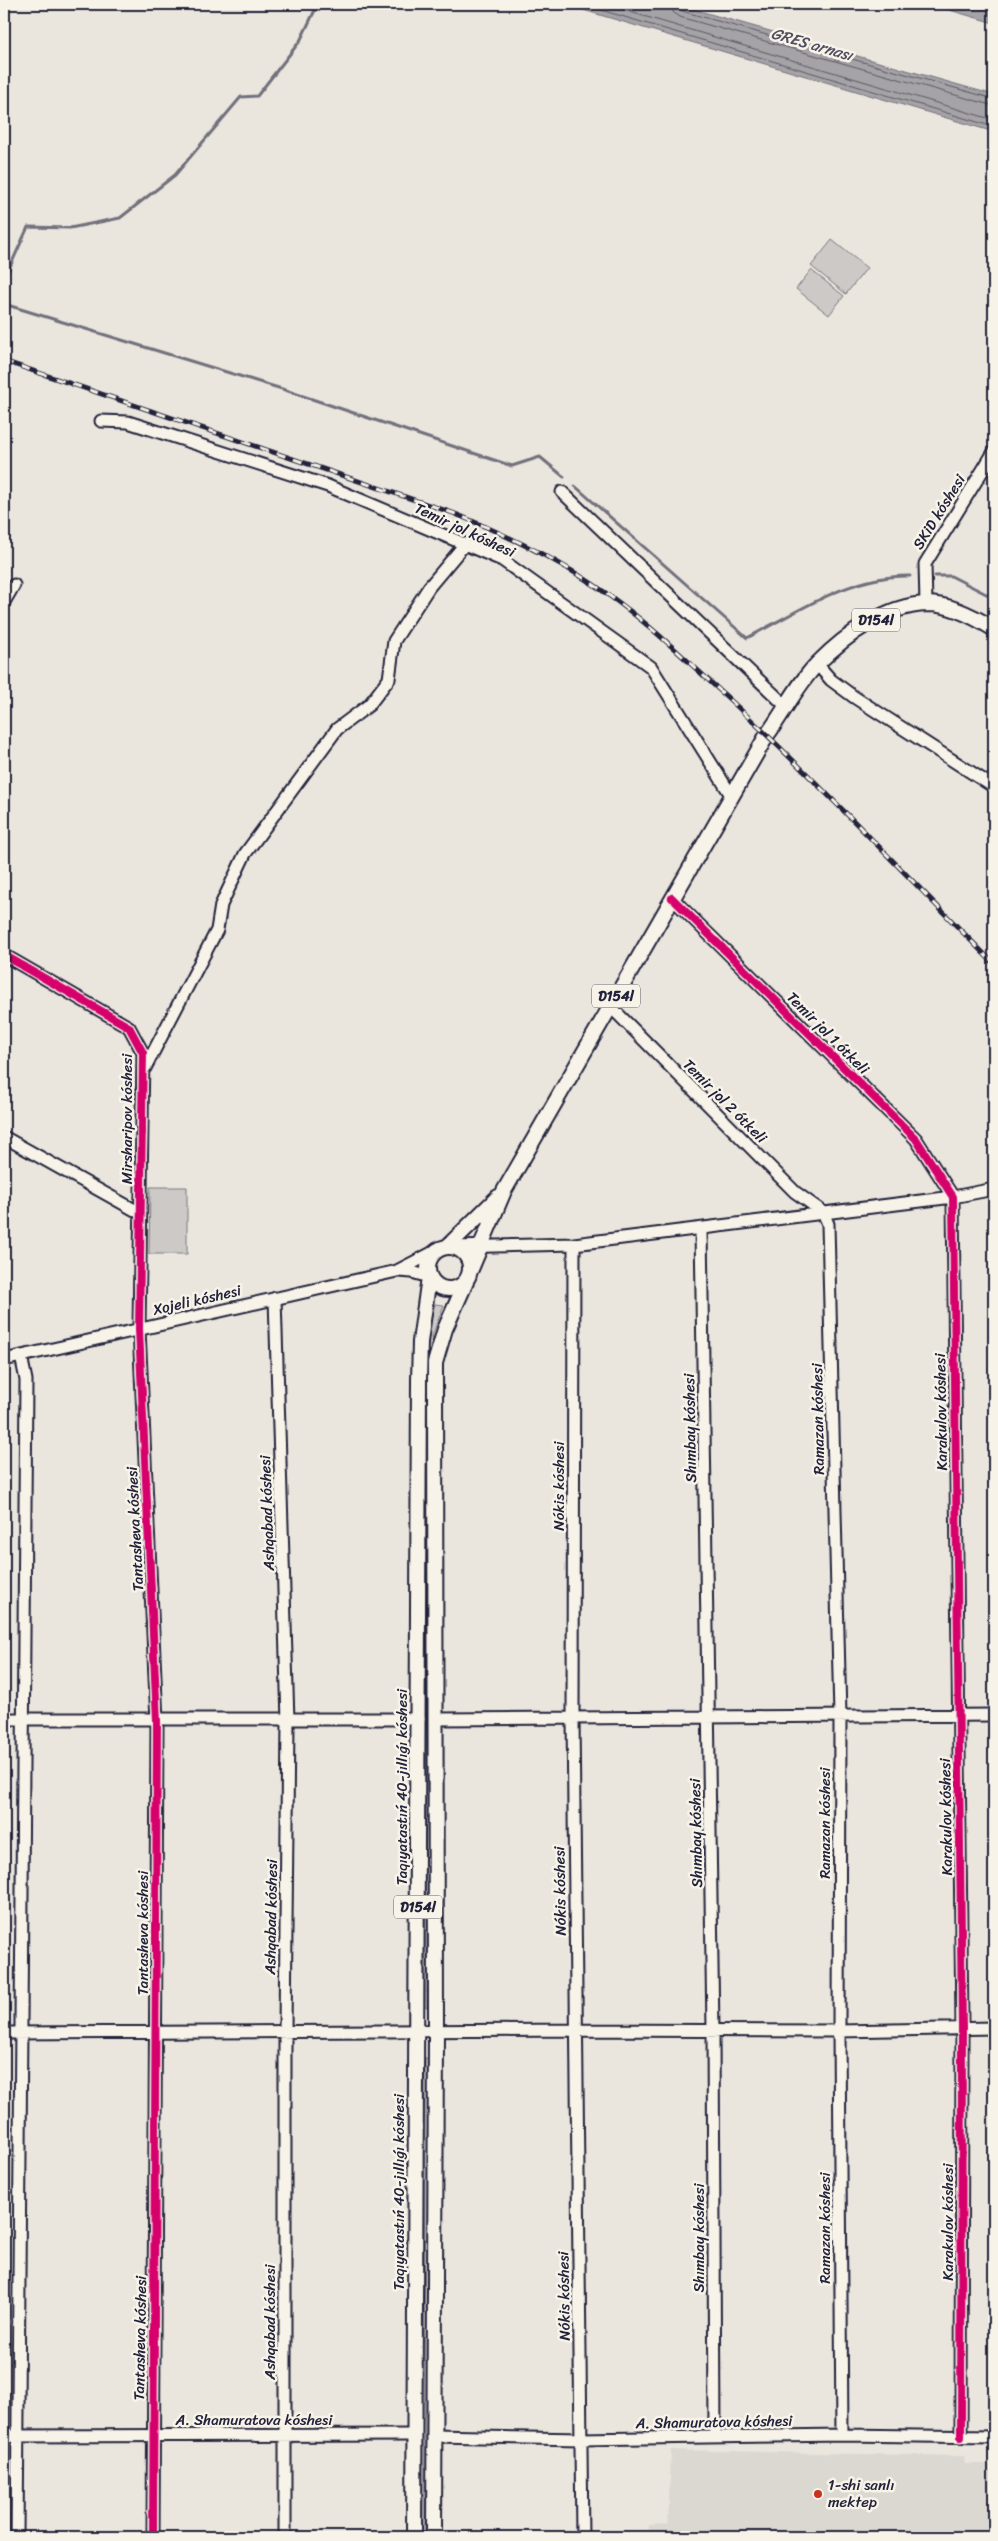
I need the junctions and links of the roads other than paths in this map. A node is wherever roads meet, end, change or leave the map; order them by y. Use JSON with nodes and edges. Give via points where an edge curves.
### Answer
{"nodes":[{"id":1,"x":101,"y":421,"type":"dead end"},
{"id":2,"x":994,"y":452,"type":"edge"},
{"id":3,"x":990,"y":470,"type":"edge"},
{"id":4,"x":562,"y":492,"type":"dead end"},
{"id":5,"x":465,"y":544,"type":"junction"},
{"id":6,"x":14,"y":585,"type":"dead end"},
{"id":7,"x":4,"y":602,"type":"edge"},
{"id":8,"x":926,"y":604,"type":"junction"},
{"id":9,"x":994,"y":629,"type":"edge"},
{"id":10,"x":817,"y":664,"type":"junction"},
{"id":11,"x":787,"y":707,"type":"junction"},
{"id":12,"x":994,"y":787,"type":"edge"},
{"id":13,"x":731,"y":795,"type":"junction"},
{"id":14,"x":672,"y":898,"type":"junction"},
{"id":15,"x":4,"y":955,"type":"edge"},
{"id":16,"x":610,"y":1006,"type":"junction"},
{"id":17,"x":143,"y":1072,"type":"junction"},
{"id":18,"x":4,"y":1137,"type":"edge"},
{"id":19,"x":994,"y":1189,"type":"edge"},
{"id":20,"x":504,"y":1191,"type":"junction"},
{"id":21,"x":953,"y":1197,"type":"junction"},
{"id":22,"x":823,"y":1212,"type":"junction"},
{"id":23,"x":140,"y":1213,"type":"junction"},
{"id":24,"x":701,"y":1228,"type":"junction"},
{"id":25,"x":574,"y":1244,"type":"junction"},
{"id":26,"x":480,"y":1247,"type":"junction"},
{"id":27,"x":446,"y":1248,"type":"junction"},
{"id":28,"x":471,"y":1269,"type":"junction"},
{"id":29,"x":397,"y":1271,"type":"junction"},
{"id":30,"x":429,"y":1277,"type":"junction"},
{"id":31,"x":466,"y":1282,"type":"junction"},
{"id":32,"x":276,"y":1298,"type":"junction"},
{"id":33,"x":139,"y":1329,"type":"junction"},
{"id":34,"x":21,"y":1356,"type":"junction"},
{"id":35,"x":4,"y":1360,"type":"edge"},
{"id":36,"x":958,"y":1715,"type":"junction"},
{"id":37,"x":994,"y":1715,"type":"edge"},
{"id":38,"x":840,"y":1716,"type":"junction"},
{"id":39,"x":709,"y":1717,"type":"junction"},
{"id":40,"x":573,"y":1718,"type":"junction"},
{"id":41,"x":4,"y":1719,"type":"edge"},
{"id":42,"x":419,"y":1719,"type":"junction"},
{"id":43,"x":436,"y":1719,"type":"junction"},
{"id":44,"x":24,"y":1720,"type":"junction"},
{"id":45,"x":157,"y":1721,"type":"junction"},
{"id":46,"x":288,"y":1721,"type":"junction"},
{"id":47,"x":962,"y":2028,"type":"junction"},
{"id":48,"x":994,"y":2028,"type":"edge"},
{"id":49,"x":576,"y":2030,"type":"junction"},
{"id":50,"x":713,"y":2030,"type":"junction"},
{"id":51,"x":285,"y":2031,"type":"junction"},
{"id":52,"x":417,"y":2031,"type":"junction"},
{"id":53,"x":436,"y":2031,"type":"junction"},
{"id":54,"x":839,"y":2031,"type":"junction"},
{"id":55,"x":157,"y":2032,"type":"junction"},
{"id":56,"x":4,"y":2033,"type":"edge"},
{"id":57,"x":22,"y":2033,"type":"junction"},
{"id":58,"x":285,"y":2435,"type":"junction"},
{"id":59,"x":414,"y":2435,"type":"junction"},
{"id":60,"x":842,"y":2435,"type":"junction"},
{"id":61,"x":4,"y":2436,"type":"edge"},
{"id":62,"x":18,"y":2436,"type":"junction"},
{"id":63,"x":153,"y":2436,"type":"junction"},
{"id":64,"x":434,"y":2436,"type":"junction"},
{"id":65,"x":716,"y":2436,"type":"junction"},
{"id":66,"x":961,"y":2437,"type":"junction"},
{"id":67,"x":994,"y":2437,"type":"edge"},
{"id":68,"x":581,"y":2439,"type":"junction"},
{"id":69,"x":18,"y":2537,"type":"edge"},
{"id":70,"x":153,"y":2537,"type":"edge"},
{"id":71,"x":285,"y":2537,"type":"edge"},
{"id":72,"x":414,"y":2537,"type":"edge"},
{"id":73,"x":434,"y":2537,"type":"edge"},
{"id":74,"x":582,"y":2537,"type":"edge"}],
"edges":[{"from":1,"to":5,"type":"street","name":"Temir jol kóshesi","via":[[128,422],[328,486]]},
{"from":2,"to":3,"type":"street","name":"SKiD kóshesi"},
{"from":3,"to":8,"type":"street","name":"SKiD kóshesi","via":[[924,564]]},
{"from":4,"to":11,"type":"street"},
{"from":5,"to":13,"type":"street","name":"Temir jol kóshesi","via":[[502,560],[651,666]]},
{"from":5,"to":17,"type":"street","via":[[429,588],[394,642],[389,679],[369,705],[337,730],[245,854],[221,905],[217,930]]},
{"from":6,"to":7,"type":"street"},
{"from":8,"to":9,"type":"main road","number":"D154l","via":[[975,617]]},
{"from":8,"to":10,"type":"main road","number":"D154l","via":[[893,611],[853,633]]},
{"from":10,"to":11,"type":"main road","number":"D154l"},
{"from":10,"to":12,"type":"street","via":[[831,680],[854,697]]},
{"from":11,"to":13,"type":"main road","number":"D154l"},
{"from":13,"to":14,"type":"main road","number":"D154l"},
{"from":14,"to":16,"type":"main road","number":"D154l"},
{"from":14,"to":21,"type":"street","name":"Temir jol 1 ótkeli","via":[[916,1139]]},
{"from":15,"to":17,"type":"street","name":"Mirsharipov kóshesi","via":[[129,1027],[143,1053]]},
{"from":16,"to":20,"type":"main road","number":"D154l"},
{"from":16,"to":22,"type":"street","name":"Temir jol 2 ótkeli","via":[[794,1192]]},
{"from":17,"to":23,"type":"street","name":"Mirsharipov kóshesi"},
{"from":18,"to":23,"type":"street"},
{"from":19,"to":21,"type":"street"},
{"from":20,"to":26,"type":"main road","number":"D154l"},
{"from":20,"to":27,"type":"main road","number":"D154l"},
{"from":21,"to":22,"type":"street"},
{"from":21,"to":36,"type":"street","name":"Karakulov kóshesi"},
{"from":22,"to":24,"type":"street"},
{"from":22,"to":38,"type":"street","name":"Ramazan kóshesi","via":[[828,1224]]},
{"from":23,"to":33,"type":"street","name":"Mirsharipov kóshesi"},
{"from":24,"to":25,"type":"street"},
{"from":24,"to":39,"type":"street","name":"Shımbay kóshesi"},
{"from":25,"to":26,"type":"street"},
{"from":25,"to":40,"type":"street","name":"Nókis kóshesi"},
{"from":26,"to":27,"type":"street"},
{"from":26,"to":28,"type":"main road","number":"D154l"},
{"from":27,"to":28,"type":"main road","via":[[464,1252]]},
{"from":27,"to":29,"type":"street"},
{"from":27,"to":30,"type":"main road","number":"D154l","via":[[428,1263]]},
{"from":28,"to":31,"type":"main road","number":"D154l"},
{"from":29,"to":30,"type":"street"},
{"from":29,"to":32,"type":"street","name":"Xojeli kóshesi"},
{"from":30,"to":31,"type":"main road","via":[[446,1290],[453,1290]]},
{"from":30,"to":42,"type":"main road","name":"Taqıyatastıń 40-jıllıǵı kóshesi","number":"D154l","via":[[420,1342],[419,1380]]},
{"from":31,"to":43,"type":"main road","number":"D154l","via":[[445,1329],[435,1363]]},
{"from":32,"to":33,"type":"street","name":"Xojeli kóshesi"},
{"from":32,"to":46,"type":"street","name":"Ashqabad kóshesi"},
{"from":33,"to":34,"type":"street","name":"Xojeli kóshesi"},
{"from":33,"to":45,"type":"street","name":"Tantasheva kóshesi"},
{"from":34,"to":35,"type":"street","name":"Xojeli kóshesi"},
{"from":34,"to":44,"type":"street","via":[[26,1380]]},
{"from":36,"to":37,"type":"street"},
{"from":36,"to":38,"type":"street"},
{"from":36,"to":47,"type":"street","name":"Karakulov kóshesi"},
{"from":38,"to":39,"type":"street"},
{"from":38,"to":54,"type":"street","name":"Ramazan kóshesi"},
{"from":39,"to":40,"type":"street"},
{"from":39,"to":50,"type":"street","name":"Shımbay kóshesi"},
{"from":40,"to":43,"type":"street"},
{"from":40,"to":49,"type":"street","name":"Nókis kóshesi"},
{"from":41,"to":44,"type":"street"},
{"from":42,"to":46,"type":"street"},
{"from":42,"to":52,"type":"main road","name":"Taqıyatastıń 40-jıllıǵı kóshesi","number":"D154l"},
{"from":43,"to":53,"type":"main road","number":"D154l"},
{"from":44,"to":45,"type":"street"},
{"from":44,"to":57,"type":"street"},
{"from":45,"to":46,"type":"street"},
{"from":45,"to":55,"type":"street","name":"Tantasheva kóshesi"},
{"from":46,"to":51,"type":"street","name":"Ashqabad kóshesi"},
{"from":47,"to":48,"type":"street"},
{"from":47,"to":54,"type":"street"},
{"from":47,"to":66,"type":"street","name":"Karakulov kóshesi"},
{"from":49,"to":50,"type":"street"},
{"from":49,"to":53,"type":"street"},
{"from":49,"to":68,"type":"street","name":"Nókis kóshesi"},
{"from":50,"to":54,"type":"street"},
{"from":50,"to":65,"type":"street","name":"Shımbay kóshesi"},
{"from":51,"to":52,"type":"street"},
{"from":51,"to":55,"type":"street"},
{"from":51,"to":58,"type":"street","name":"Ashqabad kóshesi"},
{"from":52,"to":53,"type":"street"},
{"from":52,"to":59,"type":"main road","name":"Taqıyatastıń 40-jıllıǵı kóshesi","number":"D154l"},
{"from":53,"to":64,"type":"main road","number":"D154l"},
{"from":54,"to":60,"type":"street","name":"Ramazan kóshesi"},
{"from":55,"to":57,"type":"street"},
{"from":55,"to":63,"type":"street","name":"Tantasheva kóshesi"},
{"from":56,"to":57,"type":"street"},
{"from":57,"to":62,"type":"street"},
{"from":58,"to":59,"type":"street","name":"A. Shamuratova kóshesi"},
{"from":58,"to":63,"type":"street","name":"A. Shamuratova kóshesi"},
{"from":58,"to":71,"type":"street","name":"Ashqabad kóshesi"},
{"from":59,"to":72,"type":"main road","name":"Taqıyatastıń 40-jıllıǵı kóshesi","number":"D154l"},
{"from":60,"to":65,"type":"street","name":"A. Shamuratova kóshesi"},
{"from":60,"to":66,"type":"street","name":"A. Shamuratova kóshesi"},
{"from":61,"to":62,"type":"street","name":"A. Shamuratova kóshesi"},
{"from":62,"to":63,"type":"street","name":"A. Shamuratova kóshesi"},
{"from":62,"to":69,"type":"street"},
{"from":63,"to":70,"type":"street","name":"Tantasheva kóshesi"},
{"from":64,"to":68,"type":"street","name":"A. Shamuratova kóshesi"},
{"from":64,"to":73,"type":"main road","number":"D154l"},
{"from":65,"to":68,"type":"street","name":"A. Shamuratova kóshesi"},
{"from":66,"to":67,"type":"street","name":"A. Shamuratova kóshesi"},
{"from":68,"to":74,"type":"street","name":"Nókis kóshesi"}]}
